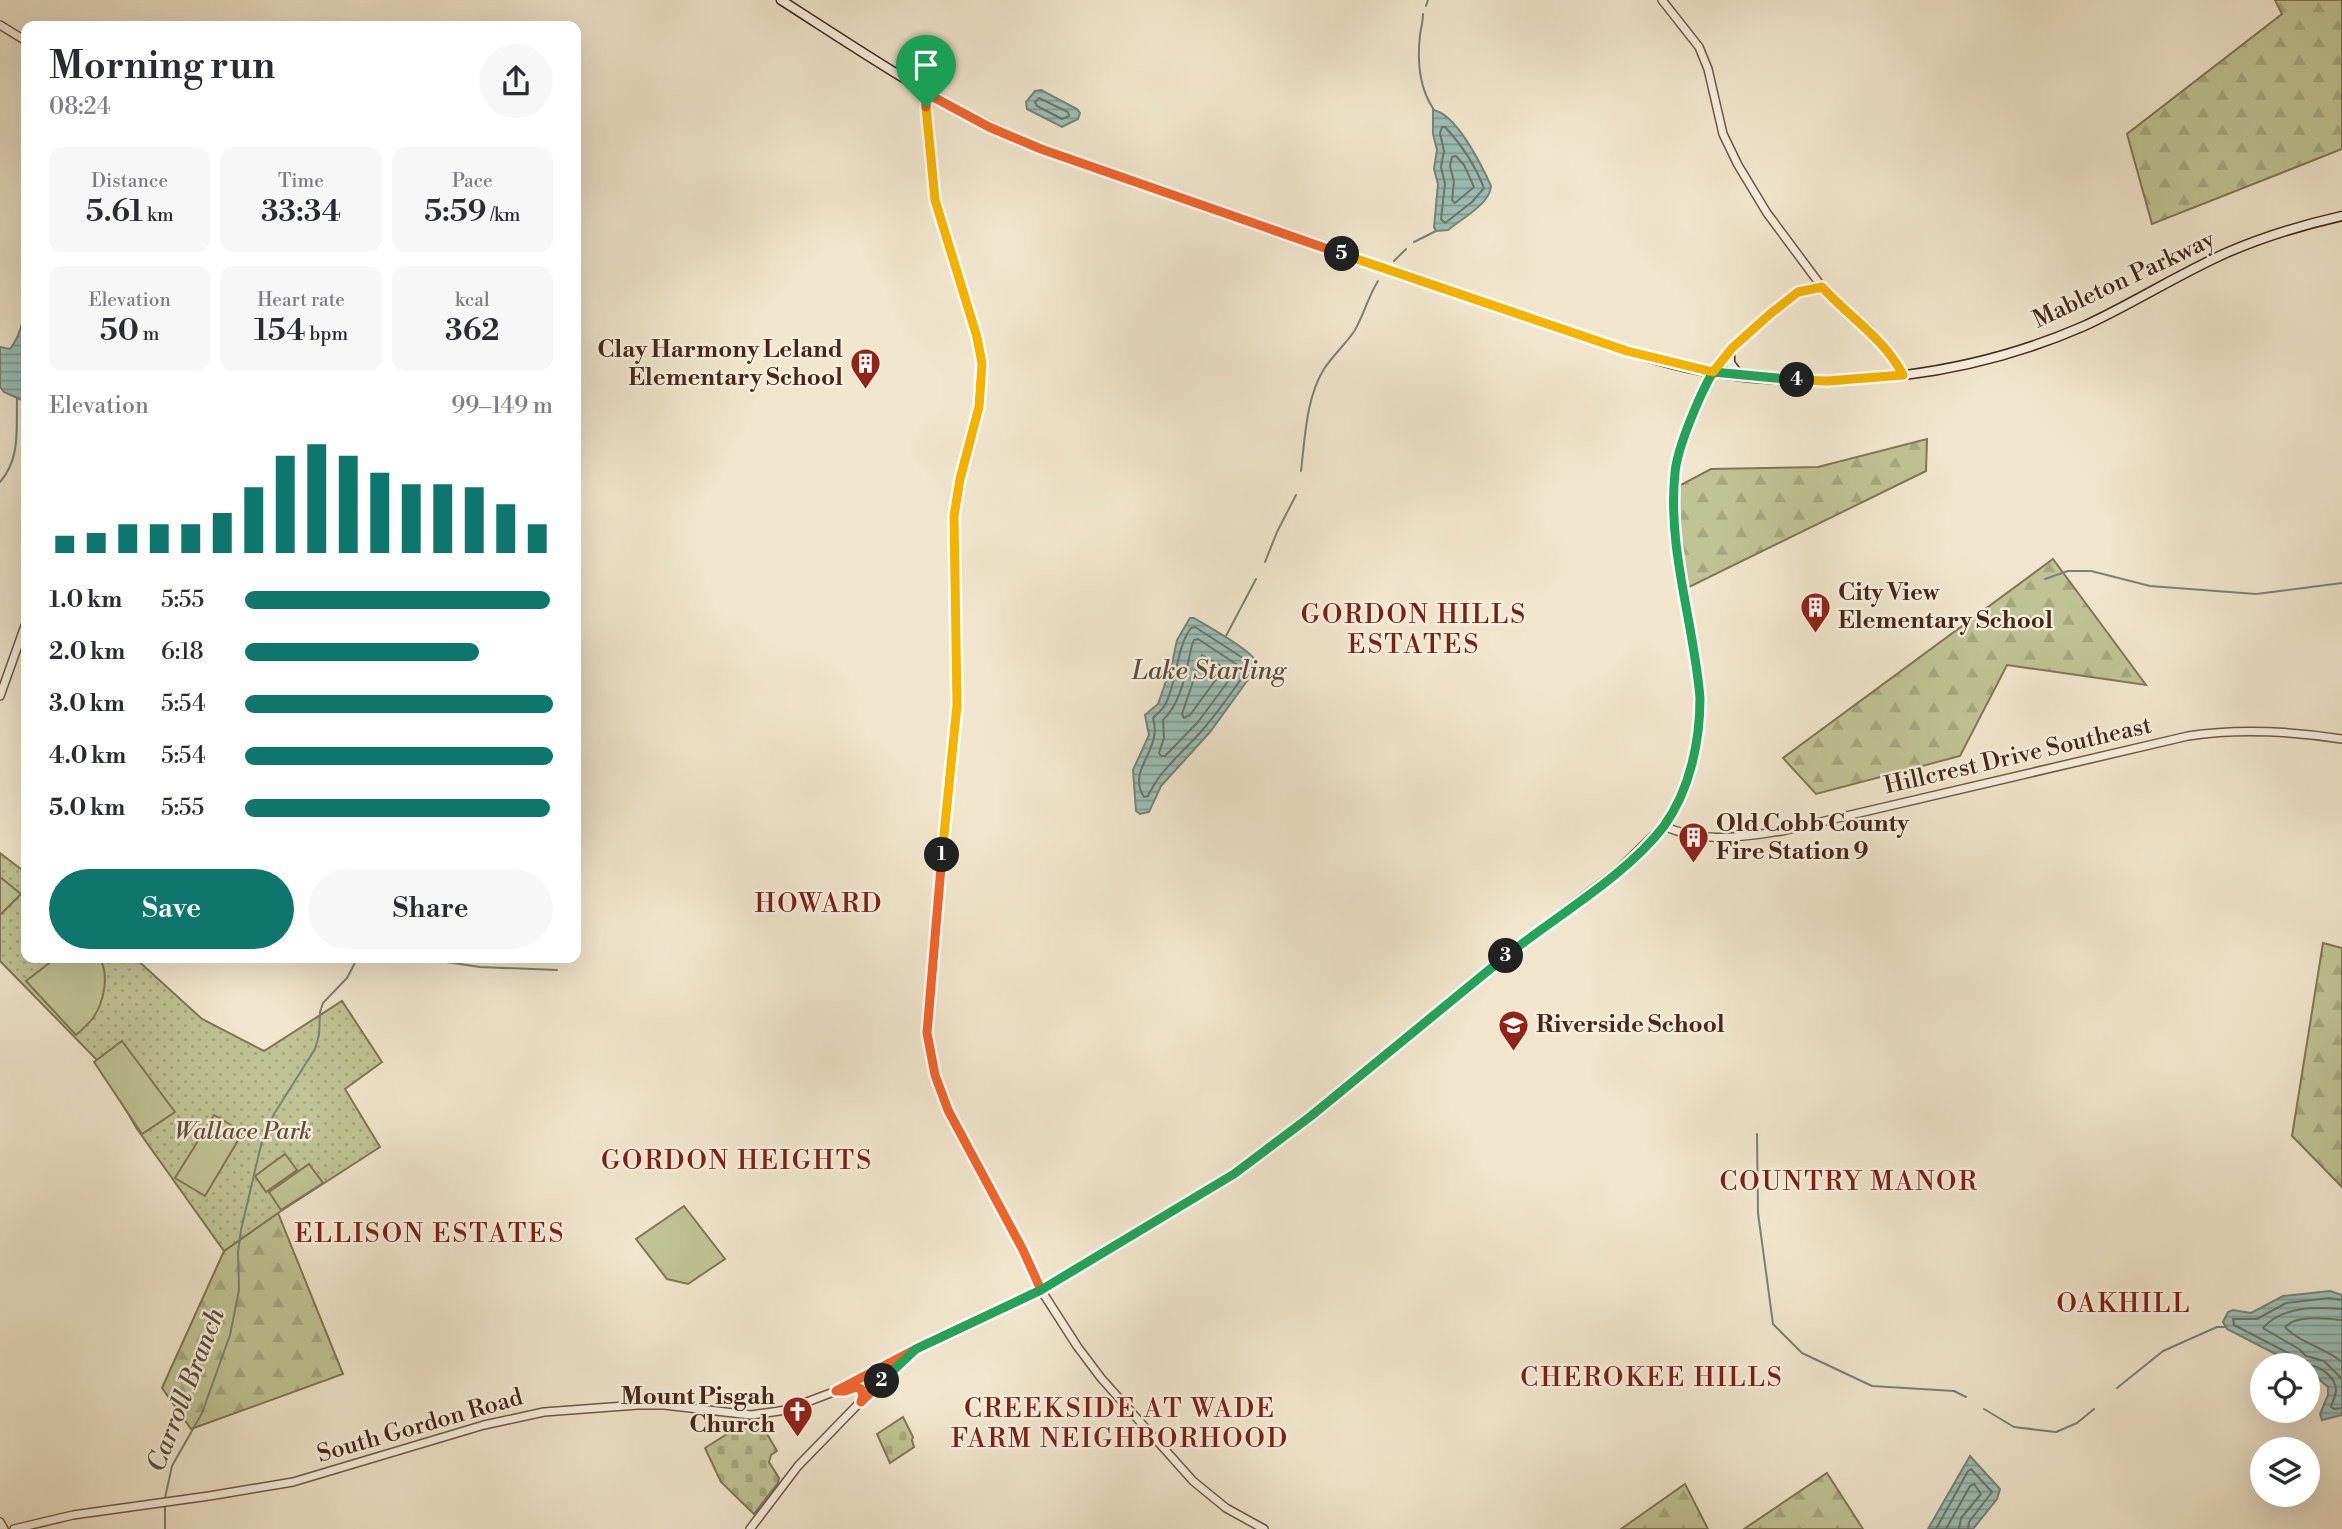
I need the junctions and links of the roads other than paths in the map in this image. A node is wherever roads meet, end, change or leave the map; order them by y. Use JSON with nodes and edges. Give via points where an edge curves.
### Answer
{"nodes":[{"id":1,"x":781,"y":0,"type":"edge"},
{"id":2,"x":1662,"y":0,"type":"edge"},
{"id":3,"x":0,"y":25,"type":"edge"},
{"id":4,"x":21,"y":38,"type":"edge"},
{"id":5,"x":926,"y":93,"type":"junction"},
{"id":6,"x":2342,"y":216,"type":"edge"},
{"id":7,"x":1822,"y":287,"type":"junction"},
{"id":8,"x":1730,"y":350,"type":"junction"},
{"id":9,"x":1713,"y":372,"type":"junction"},
{"id":10,"x":1739,"y":375,"type":"junction"},
{"id":11,"x":1903,"y":375,"type":"junction"},
{"id":12,"x":21,"y":638,"type":"edge"},
{"id":13,"x":0,"y":696,"type":"edge"},
{"id":14,"x":2342,"y":739,"type":"edge"},
{"id":15,"x":1664,"y":826,"type":"junction"},
{"id":16,"x":1041,"y":1290,"type":"junction"},
{"id":17,"x":916,"y":1349,"type":"junction"},
{"id":18,"x":862,"y":1377,"type":"junction"},
{"id":19,"x":836,"y":1391,"type":"junction"},
{"id":20,"x":861,"y":1402,"type":"junction"},
{"id":21,"x":0,"y":1522,"type":"edge"},
{"id":22,"x":4,"y":1529,"type":"edge"},
{"id":23,"x":14,"y":1529,"type":"edge"},
{"id":24,"x":750,"y":1529,"type":"edge"},
{"id":25,"x":1264,"y":1529,"type":"edge"}],
"edges":[{"from":1,"to":5,"type":"main road","name":"Mableton Parkway"},
{"from":2,"to":7,"type":"street","via":[[1699,47],[1720,124],[1744,175]]},
{"from":3,"to":4,"type":"street"},
{"from":5,"to":9,"type":"main road","name":"Mableton Parkway","via":[[989,127],[1073,161],[1571,333]]},
{"from":5,"to":16,"type":"street","via":[[935,200],[982,364],[979,407],[954,516],[957,705],[927,1033],[948,1110]]},
{"from":6,"to":11,"type":"main road","name":"Mableton Parkway","via":[[2227,253],[2053,338],[1979,361]]},
{"from":7,"to":8,"type":"street","name":"South Gordon Road","via":[[1798,292]]},
{"from":7,"to":11,"type":"street","via":[[1869,329]]},
{"from":8,"to":9,"type":"street","name":"South Gordon Road"},
{"from":8,"to":10,"type":"main road","via":[[1730,363]]},
{"from":9,"to":10,"type":"main road","name":"Mableton Parkway"},
{"from":9,"to":15,"type":"street","name":"South Gordon Road","via":[[1675,471],[1675,534],[1699,680],[1700,717],[1692,767]]},
{"from":10,"to":11,"type":"main road","name":"Mableton Parkway","via":[[1828,381]]},
{"from":12,"to":13,"type":"street"},
{"from":14,"to":15,"type":"street","name":"Hillcrest Drive Southeast","via":[[2218,731],[1782,831],[1715,839]]},
{"from":15,"to":16,"type":"street","name":"South Gordon Road","via":[[1616,872],[1278,1142],[1234,1174]]},
{"from":16,"to":17,"type":"street","name":"South Gordon Road"},
{"from":16,"to":25,"type":"street","via":[[1101,1378],[1194,1481],[1226,1508]]},
{"from":17,"to":18,"type":"street","name":"South Gordon Road"},
{"from":17,"to":20,"type":"street"},
{"from":18,"to":19,"type":"street","name":"South Gordon Road"},
{"from":18,"to":20,"type":"street","via":[[867,1393]]},
{"from":19,"to":20,"type":"street","via":[[861,1389]]},
{"from":19,"to":23,"type":"street","name":"South Gordon Road","via":[[786,1410],[751,1415],[664,1405],[544,1412],[484,1425],[293,1482],[73,1515]]},
{"from":20,"to":24,"type":"street","via":[[799,1466]]},
{"from":21,"to":22,"type":"street"}]}
